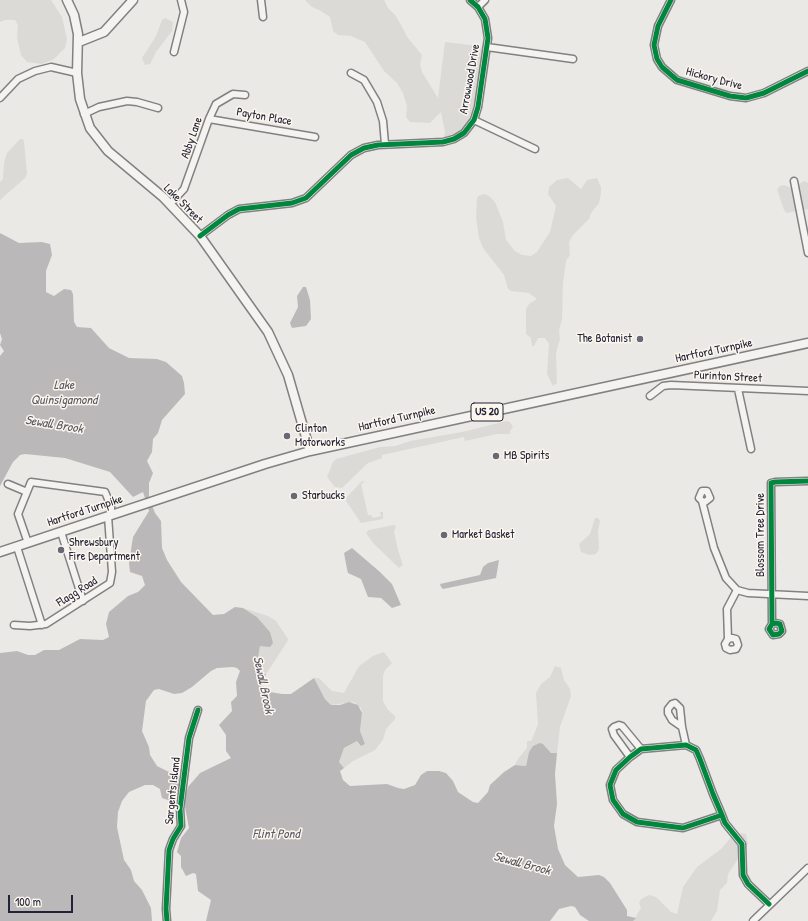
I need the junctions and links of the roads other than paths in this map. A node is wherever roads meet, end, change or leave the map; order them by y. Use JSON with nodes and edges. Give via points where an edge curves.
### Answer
{"nodes":[{"id":1,"x":67,"y":0,"type":"edge"},
{"id":2,"x":132,"y":0,"type":"edge"},
{"id":3,"x":181,"y":0,"type":"edge"},
{"id":4,"x":261,"y":0,"type":"edge"},
{"id":5,"x":470,"y":0,"type":"edge"},
{"id":6,"x":485,"y":0,"type":"edge"},
{"id":7,"x":671,"y":0,"type":"edge"},
{"id":8,"x":478,"y":7,"type":"junction"},
{"id":9,"x":263,"y":17,"type":"dead end"},
{"id":10,"x":79,"y":42,"type":"junction"},
{"id":11,"x":486,"y":47,"type":"junction"},
{"id":12,"x":174,"y":52,"type":"dead end"},
{"id":13,"x":573,"y":59,"type":"dead end"},
{"id":14,"x":808,"y":71,"type":"edge"},
{"id":15,"x":77,"y":73,"type":"junction"},
{"id":16,"x":351,"y":73,"type":"dead end"},
{"id":17,"x":245,"y":95,"type":"dead end"},
{"id":18,"x":0,"y":98,"type":"edge"},
{"id":19,"x":158,"y":108,"type":"dead end"},
{"id":20,"x":84,"y":114,"type":"junction"},
{"id":21,"x":209,"y":119,"type":"junction"},
{"id":22,"x":474,"y":120,"type":"junction"},
{"id":23,"x":315,"y":137,"type":"dead end"},
{"id":24,"x":385,"y":144,"type":"junction"},
{"id":25,"x":535,"y":149,"type":"dead end"},
{"id":26,"x":794,"y":181,"type":"dead end"},
{"id":27,"x":170,"y":204,"type":"junction"},
{"id":28,"x":200,"y":236,"type":"junction"},
{"id":29,"x":808,"y":253,"type":"edge"},
{"id":30,"x":808,"y":343,"type":"edge"},
{"id":31,"x":738,"y":389,"type":"junction"},
{"id":32,"x":808,"y":391,"type":"edge"},
{"id":33,"x":650,"y":396,"type":"dead end"},
{"id":34,"x":751,"y":449,"type":"dead end"},
{"id":35,"x":310,"y":451,"type":"junction"},
{"id":36,"x":808,"y":480,"type":"edge"},
{"id":37,"x":8,"y":484,"type":"dead end"},
{"id":38,"x":27,"y":492,"type":"junction"},
{"id":39,"x":702,"y":501,"type":"dead end"},
{"id":40,"x":110,"y":516,"type":"junction"},
{"id":41,"x":61,"y":532,"type":"junction"},
{"id":42,"x":28,"y":543,"type":"junction"},
{"id":43,"x":17,"y":547,"type":"junction"},
{"id":44,"x":0,"y":552,"type":"edge"},
{"id":45,"x":737,"y":590,"type":"junction"},
{"id":46,"x":771,"y":595,"type":"junction"},
{"id":47,"x":808,"y":596,"type":"edge"},
{"id":48,"x":83,"y":601,"type":"junction"},
{"id":49,"x":772,"y":624,"type":"dead end"},
{"id":50,"x":14,"y":625,"type":"dead end"},
{"id":51,"x":42,"y":625,"type":"junction"},
{"id":52,"x":728,"y":639,"type":"dead end"},
{"id":53,"x":198,"y":710,"type":"dead end"},
{"id":54,"x":682,"y":727,"type":"dead end"},
{"id":55,"x":686,"y":745,"type":"junction"},
{"id":56,"x":641,"y":749,"type":"junction"},
{"id":57,"x":630,"y":756,"type":"junction"},
{"id":58,"x":722,"y":815,"type":"junction"},
{"id":59,"x":808,"y":868,"type":"edge"},
{"id":60,"x":769,"y":904,"type":"junction"},
{"id":61,"x":167,"y":921,"type":"edge"},
{"id":62,"x":753,"y":921,"type":"edge"}],
"edges":[{"from":1,"to":10,"type":"main road","name":"Lake Street","via":[[74,15]]},
{"from":2,"to":10,"type":"main road","via":[[104,32]]},
{"from":3,"to":12,"type":"street","via":[[184,12]]},
{"from":4,"to":9,"type":"street"},
{"from":5,"to":8,"type":"street","name":"Arrowwood Drive"},
{"from":6,"to":8,"type":"street"},
{"from":7,"to":14,"type":"street","name":"Hickory Drive","via":[[657,31],[655,50],[662,67],[677,80],[730,96],[746,98],[764,93]]},
{"from":8,"to":11,"type":"street","name":"Arrowwood Drive","via":[[487,24]]},
{"from":10,"to":15,"type":"main road","name":"Lake Street"},
{"from":11,"to":13,"type":"street"},
{"from":11,"to":22,"type":"street","name":"Arrowwood Drive"},
{"from":15,"to":18,"type":"street","via":[[51,67],[35,71],[18,79]]},
{"from":15,"to":20,"type":"main road","name":"Lake Street"},
{"from":16,"to":24,"type":"street","via":[[364,80],[377,102],[383,121]]},
{"from":17,"to":21,"type":"street","name":"Abby Lane","via":[[233,94],[224,98],[216,104]]},
{"from":19,"to":20,"type":"street","via":[[127,101],[99,107]]},
{"from":20,"to":27,"type":"main road","name":"Lake Street","via":[[94,135],[106,149]]},
{"from":21,"to":23,"type":"street","name":"Payton Place"},
{"from":21,"to":27,"type":"street","name":"Abby Lane","via":[[184,189]]},
{"from":22,"to":24,"type":"street","name":"Arrowwood Drive","via":[[464,132],[449,141]]},
{"from":22,"to":25,"type":"street"},
{"from":24,"to":28,"type":"street","name":"Arrowwood Drive","via":[[369,146],[355,152],[303,200],[239,210]]},
{"from":26,"to":29,"type":"street"},
{"from":27,"to":28,"type":"main road","name":"Lake Street"},
{"from":28,"to":35,"type":"main road","name":"Lake Street","via":[[268,332],[279,352],[291,383]]},
{"from":30,"to":35,"type":"main road","name":"Hartford Turnpike","number":"US 20"},
{"from":31,"to":32,"type":"street","name":"Purinton Street"},
{"from":31,"to":33,"type":"street","name":"Purinton Street","via":[[670,385],[663,386]]},
{"from":31,"to":34,"type":"street"},
{"from":35,"to":40,"type":"main road","name":"Hartford Turnpike","number":"US 20"},
{"from":36,"to":46,"type":"street","name":"Blossom Tree Drive","via":[[771,484]]},
{"from":37,"to":38,"type":"street"},
{"from":38,"to":40,"type":"street","via":[[31,482],[100,490],[107,495],[111,506]]},
{"from":38,"to":42,"type":"street","via":[[18,514]]},
{"from":39,"to":45,"type":"street","via":[[714,548],[726,578]]},
{"from":40,"to":41,"type":"main road","name":"Hartford Turnpike","number":"US 20"},
{"from":40,"to":48,"type":"street","name":"Flagg Road","via":[[111,582]]},
{"from":41,"to":42,"type":"main road","name":"Hartford Turnpike","number":"US 20"},
{"from":41,"to":48,"type":"street"},
{"from":42,"to":43,"type":"main road","name":"Hartford Turnpike","number":"US 20"},
{"from":43,"to":44,"type":"main road","name":"Hartford Turnpike","number":"US 20"},
{"from":43,"to":51,"type":"street"},
{"from":45,"to":46,"type":"street"},
{"from":45,"to":52,"type":"street","via":[[727,609]]},
{"from":46,"to":47,"type":"street"},
{"from":46,"to":49,"type":"street","name":"Blossom Tree Drive"},
{"from":48,"to":51,"type":"street","name":"Flagg Road"},
{"from":50,"to":51,"type":"street"},
{"from":53,"to":61,"type":"street","name":"Sargents Island","via":[[189,738],[180,809],[181,826],[169,850]]},
{"from":54,"to":55,"type":"street"},
{"from":55,"to":56,"type":"street"},
{"from":55,"to":58,"type":"street","via":[[696,750]]},
{"from":56,"to":57,"type":"street"},
{"from":56,"to":57,"type":"street","via":[[622,726],[614,727],[614,735]]},
{"from":57,"to":58,"type":"street","via":[[616,770],[610,785],[613,800],[622,814],[637,822],[683,828]]},
{"from":58,"to":60,"type":"street","via":[[730,831],[742,844],[743,875],[748,884]]},
{"from":59,"to":60,"type":"street"},
{"from":60,"to":62,"type":"street"}]}
